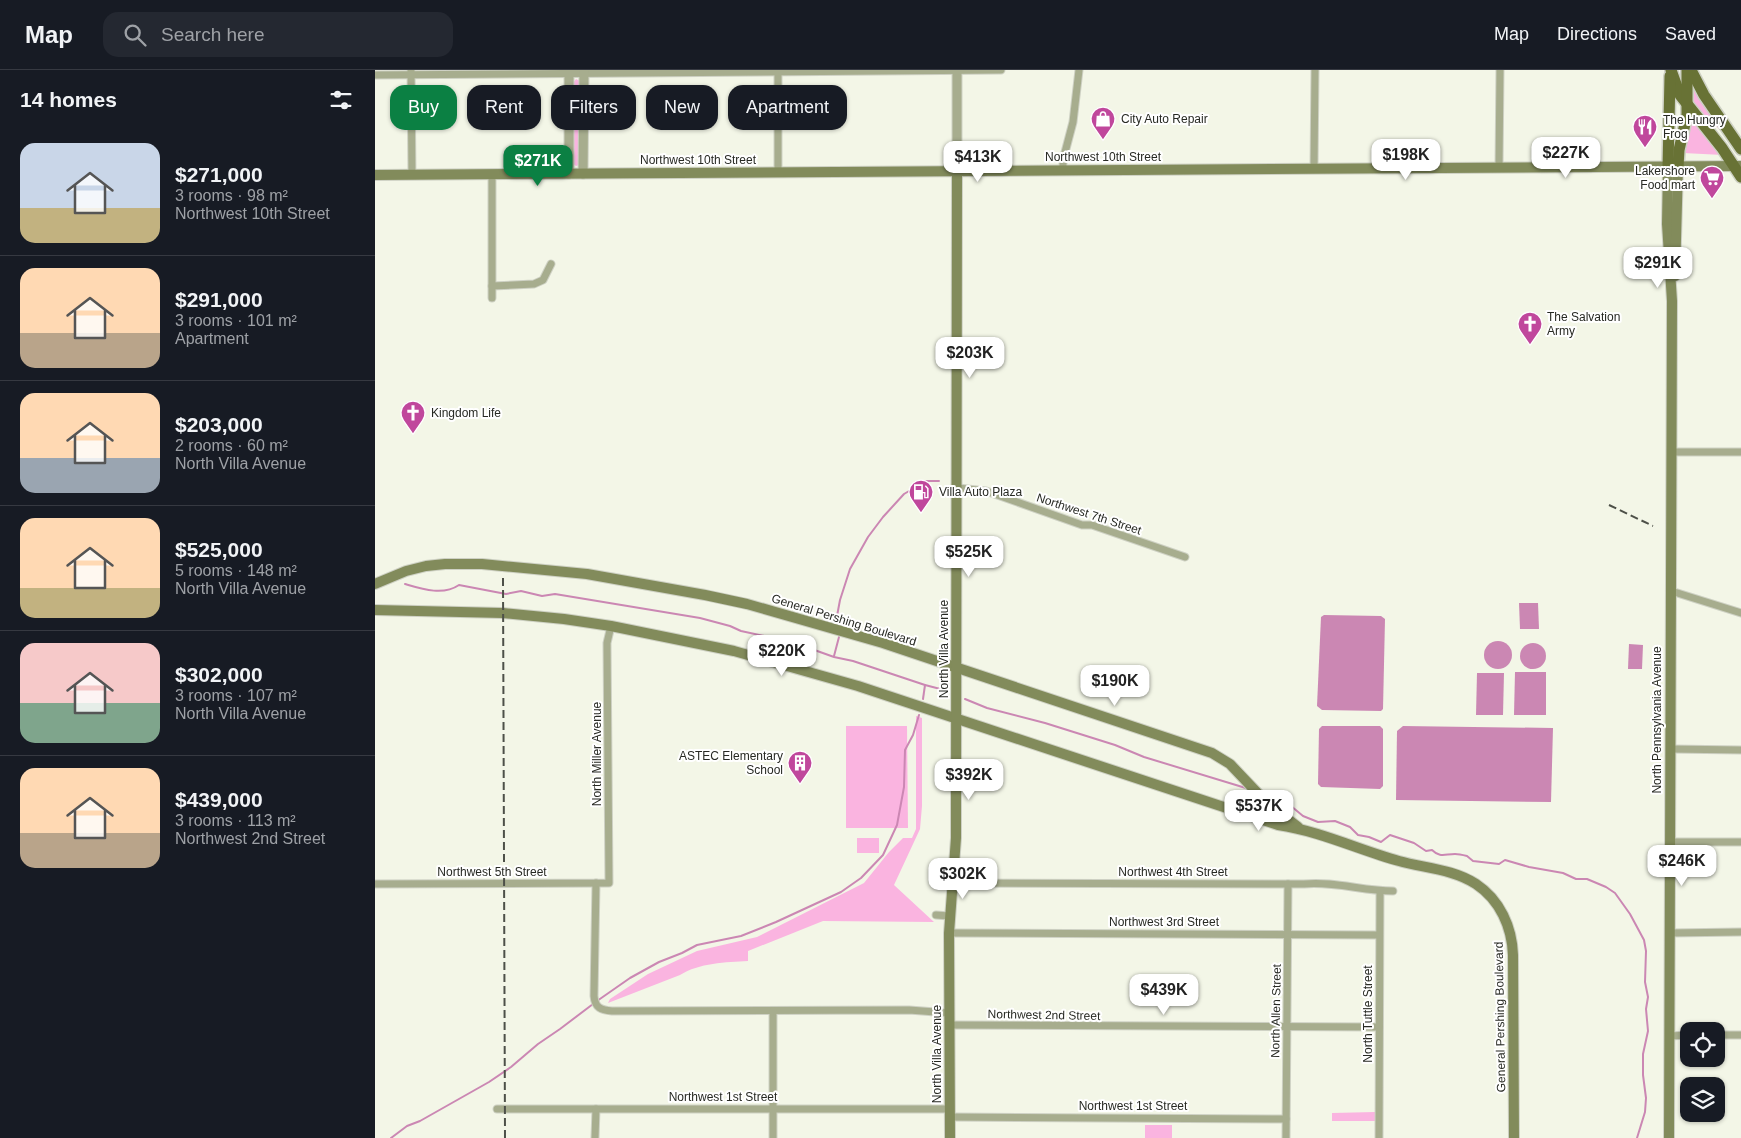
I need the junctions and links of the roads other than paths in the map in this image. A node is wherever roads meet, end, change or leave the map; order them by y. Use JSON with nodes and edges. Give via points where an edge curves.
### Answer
{"nodes":[{"id":1,"x":957,"y":70,"type":"edge"},
{"id":2,"x":1001,"y":70,"type":"edge"},
{"id":3,"x":1079,"y":70,"type":"edge"},
{"id":4,"x":1315,"y":70,"type":"edge"},
{"id":5,"x":1500,"y":70,"type":"edge"},
{"id":6,"x":1687,"y":70,"type":"edge"},
{"id":7,"x":1691,"y":70,"type":"edge"},
{"id":8,"x":1702,"y":70,"type":"edge"},
{"id":9,"x":778,"y":71,"type":"edge"},
{"id":10,"x":411,"y":72,"type":"edge"},
{"id":11,"x":569,"y":72,"type":"edge"},
{"id":12,"x":584,"y":72,"type":"edge"},
{"id":13,"x":1669,"y":72,"type":"edge"},
{"id":14,"x":375,"y":75,"type":"edge"},
{"id":15,"x":1698,"y":85,"type":"junction"},
{"id":16,"x":1687,"y":106,"type":"junction"},
{"id":17,"x":1741,"y":149,"type":"edge"},
{"id":18,"x":1738,"y":166,"type":"edge"},
{"id":19,"x":1499,"y":167,"type":"junction"},
{"id":20,"x":1673,"y":167,"type":"junction"},
{"id":21,"x":1315,"y":168,"type":"junction"},
{"id":22,"x":1063,"y":170,"type":"junction"},
{"id":23,"x":957,"y":171,"type":"junction"},
{"id":24,"x":778,"y":172,"type":"junction"},
{"id":25,"x":492,"y":174,"type":"junction"},
{"id":26,"x":569,"y":174,"type":"junction"},
{"id":27,"x":583,"y":174,"type":"junction"},
{"id":28,"x":375,"y":175,"type":"edge"},
{"id":29,"x":412,"y":175,"type":"junction"},
{"id":30,"x":1741,"y":177,"type":"edge"},
{"id":31,"x":551,"y":264,"type":"dead end"},
{"id":32,"x":491,"y":286,"type":"junction"},
{"id":33,"x":492,"y":298,"type":"dead end"},
{"id":34,"x":1672,"y":452,"type":"junction"},
{"id":35,"x":1741,"y":452,"type":"edge"},
{"id":36,"x":957,"y":488,"type":"junction"},
{"id":37,"x":1185,"y":557,"type":"dead end"},
{"id":38,"x":375,"y":584,"type":"edge"},
{"id":39,"x":1671,"y":591,"type":"junction"},
{"id":40,"x":375,"y":610,"type":"edge"},
{"id":41,"x":1741,"y":612,"type":"edge"},
{"id":42,"x":611,"y":626,"type":"junction"},
{"id":43,"x":957,"y":668,"type":"junction"},
{"id":44,"x":956,"y":718,"type":"junction"},
{"id":45,"x":1671,"y":750,"type":"junction"},
{"id":46,"x":1741,"y":750,"type":"edge"},
{"id":47,"x":1263,"y":799,"type":"junction"},
{"id":48,"x":1249,"y":815,"type":"junction"},
{"id":49,"x":1298,"y":828,"type":"junction"},
{"id":50,"x":1670,"y":842,"type":"junction"},
{"id":51,"x":1741,"y":842,"type":"edge"},
{"id":52,"x":952,"y":882,"type":"junction"},
{"id":53,"x":596,"y":883,"type":"junction"},
{"id":54,"x":609,"y":883,"type":"joint"},
{"id":55,"x":375,"y":884,"type":"edge"},
{"id":56,"x":1288,"y":884,"type":"junction"},
{"id":57,"x":1380,"y":891,"type":"junction"},
{"id":58,"x":1393,"y":891,"type":"dead end"},
{"id":59,"x":936,"y":915,"type":"dead end"},
{"id":60,"x":949,"y":916,"type":"junction"},
{"id":61,"x":949,"y":932,"type":"junction"},
{"id":62,"x":1741,"y":932,"type":"edge"},
{"id":63,"x":1670,"y":933,"type":"junction"},
{"id":64,"x":1288,"y":934,"type":"junction"},
{"id":65,"x":1379,"y":935,"type":"junction"},
{"id":66,"x":773,"y":1011,"type":"junction"},
{"id":67,"x":949,"y":1013,"type":"junction"},
{"id":68,"x":949,"y":1025,"type":"junction"},
{"id":69,"x":1287,"y":1027,"type":"junction"},
{"id":70,"x":1379,"y":1027,"type":"junction"},
{"id":71,"x":1680,"y":1035,"type":"edge"},
{"id":72,"x":1725,"y":1035,"type":"edge"},
{"id":73,"x":1741,"y":1035,"type":"edge"},
{"id":74,"x":1669,"y":1036,"type":"junction"},
{"id":75,"x":773,"y":1108,"type":"junction"},
{"id":76,"x":497,"y":1109,"type":"dead end"},
{"id":77,"x":596,"y":1109,"type":"junction"},
{"id":78,"x":950,"y":1113,"type":"junction"},
{"id":79,"x":1286,"y":1119,"type":"junction"},
{"id":80,"x":595,"y":1138,"type":"edge"},
{"id":81,"x":773,"y":1138,"type":"edge"},
{"id":82,"x":950,"y":1138,"type":"edge"},
{"id":83,"x":1286,"y":1138,"type":"edge"},
{"id":84,"x":1379,"y":1138,"type":"edge"},
{"id":85,"x":1514,"y":1138,"type":"edge"},
{"id":86,"x":1669,"y":1138,"type":"edge"}],
"edges":[{"from":1,"to":2,"type":"street"},
{"from":1,"to":9,"type":"street"},
{"from":1,"to":23,"type":"street","name":"North Villa Avenue"},
{"from":3,"to":22,"type":"street"},
{"from":4,"to":21,"type":"street"},
{"from":5,"to":19,"type":"street"},
{"from":6,"to":16,"type":"main road","name":"North Pennsylvania Avenue"},
{"from":7,"to":15,"type":"main road"},
{"from":8,"to":15,"type":"main road"},
{"from":9,"to":12,"type":"street"},
{"from":9,"to":24,"type":"street"},
{"from":10,"to":11,"type":"street"},
{"from":10,"to":14,"type":"street"},
{"from":10,"to":29,"type":"street"},
{"from":11,"to":12,"type":"street"},
{"from":11,"to":26,"type":"street"},
{"from":12,"to":27,"type":"street"},
{"from":13,"to":16,"type":"main road"},
{"from":13,"to":20,"type":"main road","name":"North Pennsylvania Avenue"},
{"from":15,"to":17,"type":"main road"},
{"from":16,"to":18,"type":"main road"},
{"from":16,"to":20,"type":"main road","name":"North Pennsylvania Avenue"},
{"from":18,"to":20,"type":"main road","name":"Northwest 10th Street"},
{"from":18,"to":30,"type":"main road"},
{"from":19,"to":20,"type":"main road","name":"Northwest 10th Street"},
{"from":19,"to":21,"type":"main road","name":"Northwest 10th Street"},
{"from":20,"to":34,"type":"main road","name":"North Pennsylvania Avenue","via":[[1677,229],[1672,301]]},
{"from":21,"to":22,"type":"main road","name":"Northwest 10th Street"},
{"from":22,"to":23,"type":"main road","name":"Northwest 10th Street"},
{"from":23,"to":24,"type":"main road","name":"Northwest 10th Street"},
{"from":23,"to":36,"type":"main road","name":"North Villa Avenue"},
{"from":24,"to":27,"type":"main road","name":"Northwest 10th Street"},
{"from":25,"to":26,"type":"main road","name":"Northwest 10th Street"},
{"from":25,"to":29,"type":"main road","name":"Northwest 10th Street"},
{"from":25,"to":32,"type":"street"},
{"from":26,"to":27,"type":"main road","name":"Northwest 10th Street"},
{"from":28,"to":29,"type":"main road","name":"Northwest 10th Street"},
{"from":31,"to":32,"type":"street","via":[[543,280],[534,284]]},
{"from":32,"to":33,"type":"street"},
{"from":34,"to":35,"type":"street"},
{"from":34,"to":39,"type":"main road","name":"North Pennsylvania Avenue"},
{"from":36,"to":37,"type":"street","name":"Northwest 7th Street","via":[[986,491]]},
{"from":36,"to":43,"type":"main road","name":"North Villa Avenue"},
{"from":38,"to":43,"type":"main road","name":"General Pershing Boulevard","via":[[411,570],[445,564],[503,565],[595,575],[747,604]]},
{"from":39,"to":41,"type":"street"},
{"from":39,"to":45,"type":"main road","name":"North Pennsylvania Avenue"},
{"from":40,"to":42,"type":"main road","name":"General Pershing Boulevard","via":[[503,613]]},
{"from":42,"to":44,"type":"main road","name":"General Pershing Boulevard","via":[[734,650]]},
{"from":42,"to":54,"type":"street","name":"North Miller Avenue","via":[[607,643]]},
{"from":43,"to":44,"type":"main road","name":"North Villa Avenue"},
{"from":43,"to":47,"type":"main road","name":"General Pershing Boulevard","via":[[1212,752],[1230,764]]},
{"from":44,"to":48,"type":"main road","name":"General Pershing Boulevard"},
{"from":44,"to":52,"type":"main road","name":"North Villa Avenue","via":[[956,838]]},
{"from":45,"to":46,"type":"street"},
{"from":45,"to":50,"type":"main road","name":"North Pennsylvania Avenue"},
{"from":47,"to":48,"type":"main road","via":[[1258,812]]},
{"from":47,"to":49,"type":"main road","name":"General Pershing Boulevard"},
{"from":48,"to":49,"type":"main road","name":"General Pershing Boulevard"},
{"from":49,"to":85,"type":"main road","name":"General Pershing Boulevard","via":[[1397,861],[1459,875],[1484,890],[1498,906],[1508,925],[1513,945]]},
{"from":50,"to":51,"type":"street"},
{"from":50,"to":63,"type":"main road","name":"North Pennsylvania Avenue"},
{"from":52,"to":56,"type":"street","name":"Northwest 4th Street"},
{"from":52,"to":60,"type":"main road","name":"North Villa Avenue"},
{"from":53,"to":54,"type":"street","name":"Northwest 5th Street"},
{"from":53,"to":55,"type":"street","name":"Northwest 5th Street"},
{"from":53,"to":66,"type":"street","via":[[594,996],[598,1007],[612,1011]]},
{"from":56,"to":57,"type":"street","name":"Northwest 4th Street","via":[[1319,883]]},
{"from":56,"to":64,"type":"street","name":"North Allen Street"},
{"from":57,"to":58,"type":"street","name":"Northwest 4th Street"},
{"from":57,"to":65,"type":"street","name":"North Tuttle Street"},
{"from":59,"to":60,"type":"street"},
{"from":60,"to":61,"type":"main road","name":"North Villa Avenue"},
{"from":61,"to":64,"type":"street","name":"Northwest 3rd Street"},
{"from":61,"to":67,"type":"main road","name":"North Villa Avenue"},
{"from":62,"to":63,"type":"street"},
{"from":63,"to":74,"type":"main road","name":"North Pennsylvania Avenue"},
{"from":64,"to":65,"type":"street","name":"Northwest 3rd Street"},
{"from":64,"to":69,"type":"street","name":"North Allen Street"},
{"from":65,"to":70,"type":"street","name":"North Tuttle Street"},
{"from":66,"to":67,"type":"street","via":[[909,1010]]},
{"from":66,"to":75,"type":"street"},
{"from":67,"to":68,"type":"main road","name":"North Villa Avenue"},
{"from":68,"to":69,"type":"street","name":"Northwest 2nd Street"},
{"from":68,"to":78,"type":"main road","name":"North Villa Avenue"},
{"from":69,"to":70,"type":"street","name":"Northwest 2nd Street"},
{"from":69,"to":79,"type":"street","name":"North Allen Street"},
{"from":70,"to":84,"type":"street","name":"North Tuttle Street"},
{"from":71,"to":74,"type":"street"},
{"from":72,"to":73,"type":"street"},
{"from":74,"to":86,"type":"main road","name":"North Pennsylvania Avenue"},
{"from":75,"to":77,"type":"street","name":"Northwest 1st Street"},
{"from":75,"to":78,"type":"street","name":"Northwest 1st Street"},
{"from":75,"to":81,"type":"street"},
{"from":76,"to":77,"type":"street","name":"Northwest 1st Street"},
{"from":77,"to":80,"type":"street"},
{"from":78,"to":79,"type":"street","name":"Northwest 1st Street"},
{"from":78,"to":82,"type":"main road","name":"North Villa Avenue"},
{"from":79,"to":83,"type":"street","name":"North Allen Street"}]}
